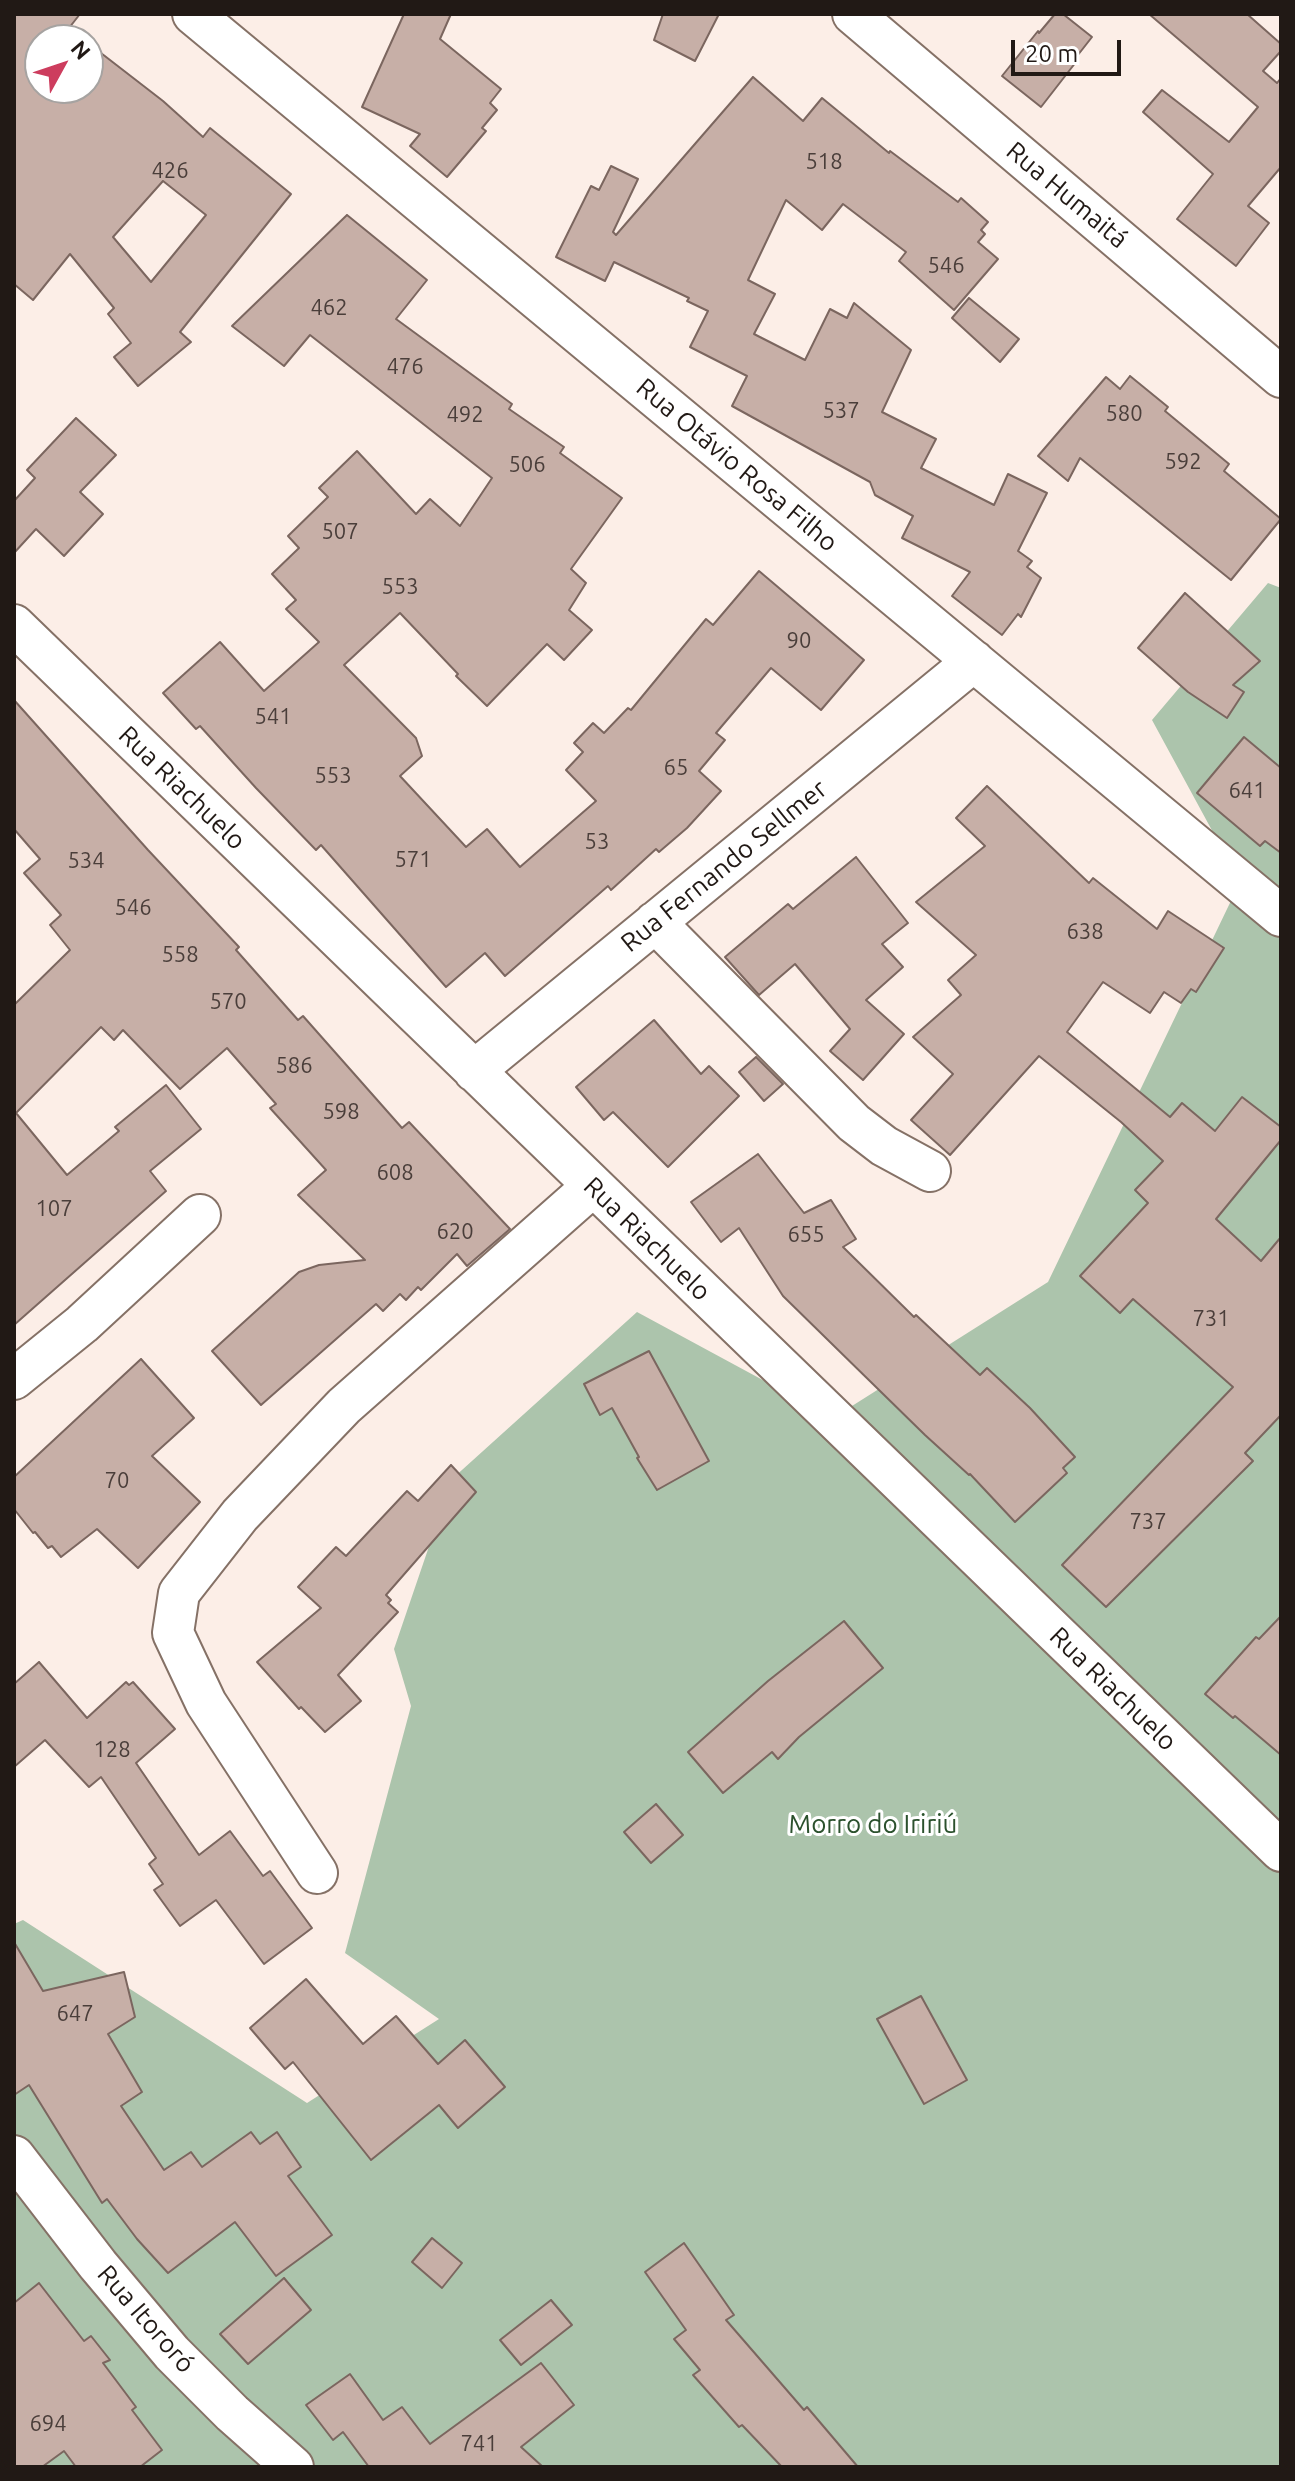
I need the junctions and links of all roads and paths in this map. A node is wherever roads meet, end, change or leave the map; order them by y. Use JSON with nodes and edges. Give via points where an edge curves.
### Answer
{"nodes":[{"id":1,"x":193,"y":14,"type":"edge"},
{"id":2,"x":853,"y":14,"type":"edge"},
{"id":3,"x":1281,"y":377,"type":"edge"},
{"id":4,"x":14,"y":626,"type":"edge"},
{"id":5,"x":974,"y":661,"type":"junction"},
{"id":6,"x":1281,"y":916,"type":"edge"},
{"id":7,"x":655,"y":922,"type":"junction"},
{"id":8,"x":474,"y":1071,"type":"junction"},
{"id":9,"x":930,"y":1171,"type":"dead end"},
{"id":10,"x":593,"y":1186,"type":"junction"},
{"id":11,"x":200,"y":1215,"type":"dead end"},
{"id":12,"x":14,"y":1379,"type":"edge"},
{"id":13,"x":1281,"y":1851,"type":"edge"},
{"id":14,"x":317,"y":1873,"type":"dead end"},
{"id":15,"x":14,"y":2156,"type":"edge"},
{"id":16,"x":293,"y":2467,"type":"edge"}],
"edges":[{"from":1,"to":5,"type":"street","name":"Rua Otávio Rosa Filho"},
{"from":2,"to":3,"type":"street","name":"Rua Humaitá"},
{"from":4,"to":8,"type":"street","name":"Rua Riachuelo"},
{"from":5,"to":6,"type":"street","name":"Rua Otávio Rosa Filho"},
{"from":5,"to":7,"type":"street","name":"Rua Fernando Sellmer"},
{"from":7,"to":8,"type":"street","name":"Rua Fernando Sellmer"},
{"from":7,"to":9,"type":"street","via":[[854,1123]]},
{"from":8,"to":10,"type":"street","name":"Rua Riachuelo"},
{"from":10,"to":13,"type":"street","name":"Rua Riachuelo"},
{"from":10,"to":14,"type":"street","via":[[344,1406],[240,1515],[179,1593],[173,1633],[206,1703]]},
{"from":11,"to":12,"type":"street"},
{"from":15,"to":16,"type":"street","name":"Rua Itororó","via":[[172,2353]]}]}
